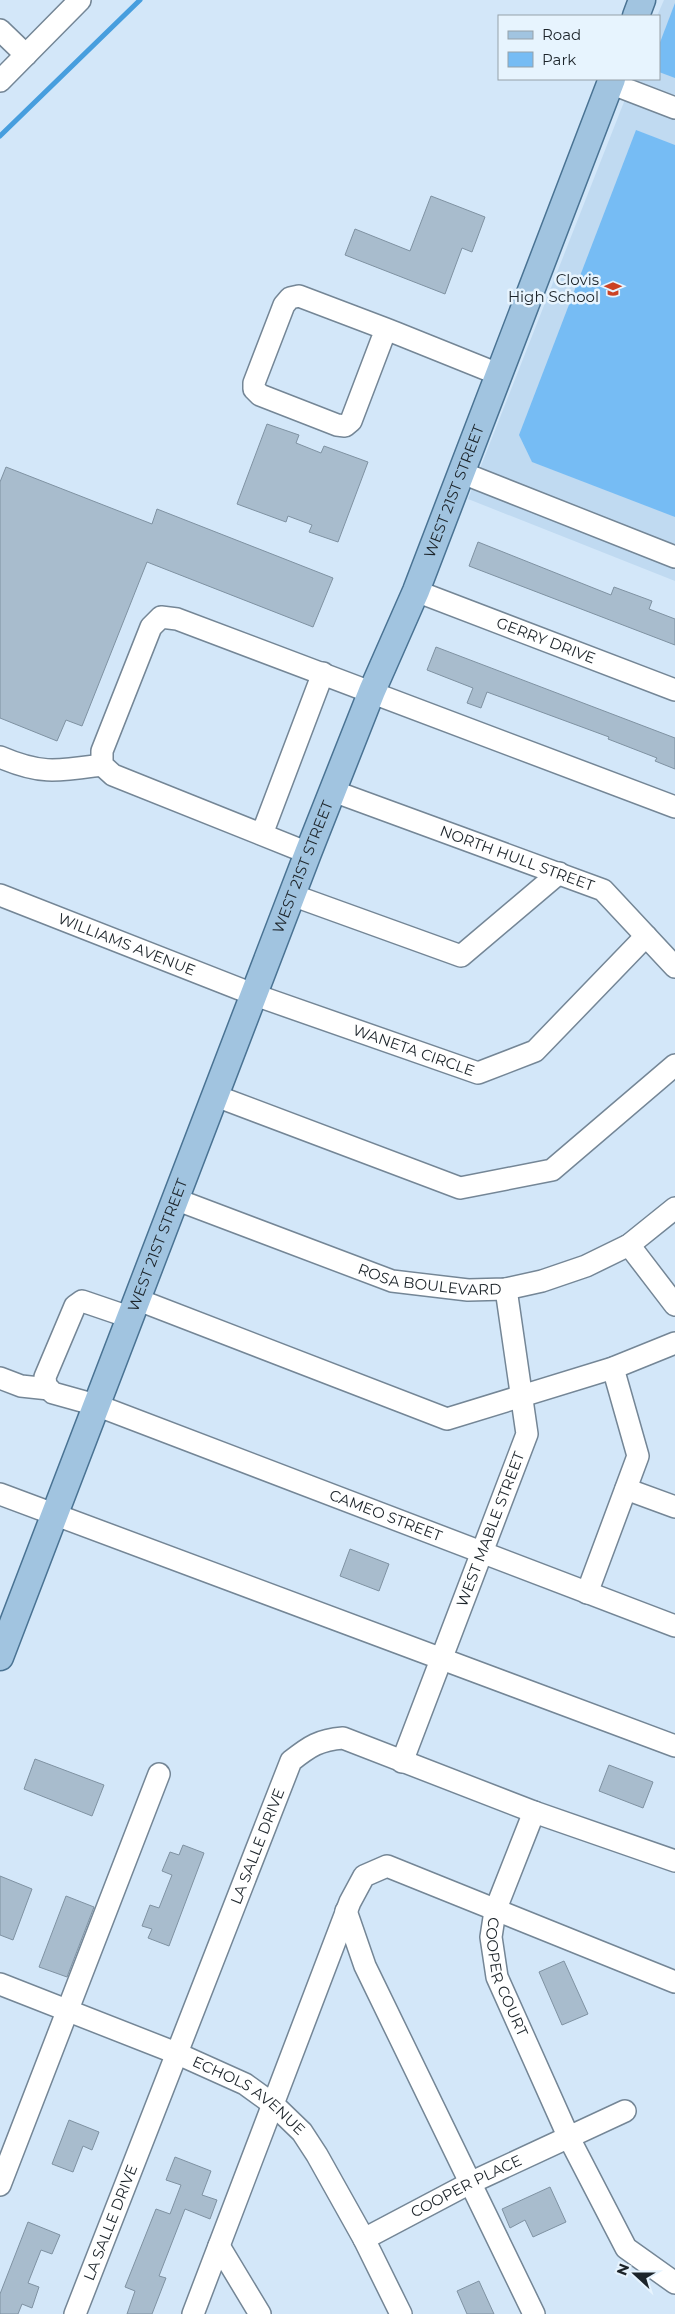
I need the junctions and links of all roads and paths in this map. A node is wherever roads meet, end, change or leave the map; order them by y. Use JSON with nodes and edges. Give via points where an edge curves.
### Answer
{"nodes":[{"id":1,"x":80,"y":0,"type":"edge"},
{"id":2,"x":642,"y":0,"type":"edge"},
{"id":3,"x":636,"y":15,"type":"edge"},
{"id":4,"x":0,"y":30,"type":"edge"},
{"id":5,"x":26,"y":54,"type":"junction"},
{"id":6,"x":0,"y":81,"type":"edge"},
{"id":7,"x":611,"y":81,"type":"edge"},
{"id":8,"x":675,"y":108,"type":"edge"},
{"id":9,"x":386,"y":329,"type":"junction"},
{"id":10,"x":498,"y":374,"type":"junction"},
{"id":11,"x":460,"y":472,"type":"junction"},
{"id":12,"x":675,"y":557,"type":"edge"},
{"id":13,"x":416,"y":591,"type":"junction"},
{"id":14,"x":323,"y":673,"type":"junction"},
{"id":15,"x":675,"y":690,"type":"edge"},
{"id":16,"x":372,"y":691,"type":"junction"},
{"id":17,"x":0,"y":757,"type":"edge"},
{"id":18,"x":102,"y":765,"type":"junction"},
{"id":19,"x":333,"y":791,"type":"junction"},
{"id":20,"x":675,"y":807,"type":"edge"},
{"id":21,"x":262,"y":834,"type":"junction"},
{"id":22,"x":308,"y":853,"type":"junction"},
{"id":23,"x":559,"y":873,"type":"junction"},
{"id":24,"x":292,"y":895,"type":"junction"},
{"id":25,"x":0,"y":896,"type":"edge"},
{"id":26,"x":646,"y":936,"type":"junction"},
{"id":27,"x":675,"y":967,"type":"edge"},
{"id":28,"x":254,"y":995,"type":"junction"},
{"id":29,"x":675,"y":1065,"type":"edge"},
{"id":30,"x":216,"y":1096,"type":"junction"},
{"id":31,"x":175,"y":1199,"type":"junction"},
{"id":32,"x":675,"y":1208,"type":"edge"},
{"id":33,"x":629,"y":1245,"type":"junction"},
{"id":34,"x":506,"y":1289,"type":"junction"},
{"id":35,"x":675,"y":1305,"type":"edge"},
{"id":36,"x":133,"y":1308,"type":"junction"},
{"id":37,"x":675,"y":1343,"type":"edge"},
{"id":38,"x":613,"y":1368,"type":"junction"},
{"id":39,"x":0,"y":1378,"type":"edge"},
{"id":40,"x":49,"y":1389,"type":"junction"},
{"id":41,"x":521,"y":1394,"type":"junction"},
{"id":42,"x":96,"y":1404,"type":"junction"},
{"id":43,"x":626,"y":1489,"type":"junction"},
{"id":44,"x":0,"y":1494,"type":"edge"},
{"id":45,"x":675,"y":1507,"type":"edge"},
{"id":46,"x":53,"y":1515,"type":"junction"},
{"id":47,"x":483,"y":1552,"type":"junction"},
{"id":48,"x":587,"y":1593,"type":"junction"},
{"id":49,"x":8,"y":1615,"type":"edge"},
{"id":50,"x":675,"y":1626,"type":"edge"},
{"id":51,"x":0,"y":1657,"type":"edge"},
{"id":52,"x":442,"y":1658,"type":"junction"},
{"id":53,"x":675,"y":1746,"type":"edge"},
{"id":54,"x":402,"y":1762,"type":"junction"},
{"id":55,"x":159,"y":1774,"type":"dead end"},
{"id":56,"x":534,"y":1812,"type":"junction"},
{"id":57,"x":675,"y":1861,"type":"edge"},
{"id":58,"x":346,"y":1911,"type":"junction"},
{"id":59,"x":495,"y":1911,"type":"junction"},
{"id":60,"x":675,"y":1982,"type":"edge"},
{"id":61,"x":0,"y":1984,"type":"edge"},
{"id":62,"x":67,"y":2010,"type":"junction"},
{"id":63,"x":176,"y":2053,"type":"junction"},
{"id":64,"x":274,"y":2105,"type":"junction"},
{"id":65,"x":624,"y":2111,"type":"dead end"},
{"id":66,"x":570,"y":2138,"type":"junction"},
{"id":67,"x":470,"y":2183,"type":"junction"},
{"id":68,"x":0,"y":2185,"type":"edge"},
{"id":69,"x":364,"y":2239,"type":"junction"},
{"id":70,"x":219,"y":2246,"type":"junction"},
{"id":71,"x":675,"y":2283,"type":"edge"},
{"id":72,"x":75,"y":2314,"type":"edge"},
{"id":73,"x":193,"y":2314,"type":"edge"},
{"id":74,"x":260,"y":2314,"type":"edge"},
{"id":75,"x":401,"y":2314,"type":"edge"},
{"id":76,"x":534,"y":2314,"type":"edge"}],
"edges":[{"from":1,"to":5,"type":"street"},
{"from":2,"to":3,"type":"main road"},
{"from":4,"to":5,"type":"street"},
{"from":5,"to":6,"type":"street"},
{"from":7,"to":8,"type":"street"},
{"from":7,"to":10,"type":"main road","name":"WEST 21ST STREET"},
{"from":9,"to":9,"type":"street","via":[[299,296],[290,298],[284,305],[254,389],[260,395],[345,426],[351,421]]},
{"from":9,"to":10,"type":"street"},
{"from":10,"to":11,"type":"main road","name":"WEST 21ST STREET"},
{"from":11,"to":12,"type":"street"},
{"from":11,"to":13,"type":"main road","name":"WEST 21ST STREET"},
{"from":13,"to":15,"type":"street","name":"GERRY DRIVE"},
{"from":13,"to":16,"type":"main road","name":"WEST 21ST STREET"},
{"from":14,"to":16,"type":"street"},
{"from":14,"to":18,"type":"street","via":[[177,619],[161,618],[151,627],[102,751]]},
{"from":14,"to":21,"type":"street"},
{"from":16,"to":19,"type":"main road","name":"WEST 21ST STREET"},
{"from":16,"to":20,"type":"street"},
{"from":17,"to":18,"type":"street","via":[[26,768],[54,772]]},
{"from":18,"to":21,"type":"street","via":[[113,775]]},
{"from":19,"to":22,"type":"main road","name":"WEST 21ST STREET"},
{"from":19,"to":23,"type":"street","name":"NORTH HULL STREET"},
{"from":21,"to":22,"type":"street"},
{"from":22,"to":24,"type":"main road","name":"WEST 21ST STREET"},
{"from":23,"to":24,"type":"street","via":[[461,956]]},
{"from":23,"to":26,"type":"street","name":"NORTH HULL STREET","via":[[603,890]]},
{"from":24,"to":28,"type":"main road","name":"WEST 21ST STREET"},
{"from":25,"to":28,"type":"street","name":"WILLIAMS AVENUE"},
{"from":26,"to":27,"type":"street","name":"NORTH HULL STREET"},
{"from":26,"to":28,"type":"street","name":"WANETA CIRCLE","via":[[536,1051],[478,1073]]},
{"from":28,"to":30,"type":"main road","name":"WEST 21ST STREET"},
{"from":29,"to":30,"type":"street","via":[[552,1170],[460,1188]]},
{"from":30,"to":31,"type":"main road","name":"WEST 21ST STREET"},
{"from":31,"to":34,"type":"street","name":"ROSA BOULEVARD","via":[[392,1281],[451,1289]]},
{"from":31,"to":36,"type":"main road","name":"WEST 21ST STREET"},
{"from":32,"to":33,"type":"street","name":"ROSA BOULEVARD"},
{"from":33,"to":34,"type":"street","name":"ROSA BOULEVARD","via":[[586,1266]]},
{"from":33,"to":35,"type":"street"},
{"from":34,"to":41,"type":"street","name":"WEST MABLE STREET"},
{"from":36,"to":40,"type":"street","via":[[82,1301],[75,1306],[45,1377]]},
{"from":36,"to":41,"type":"street","via":[[447,1418]]},
{"from":36,"to":42,"type":"main road","name":"WEST 21ST STREET"},
{"from":37,"to":38,"type":"street"},
{"from":38,"to":41,"type":"street"},
{"from":38,"to":43,"type":"street","via":[[638,1456]]},
{"from":39,"to":40,"type":"street","name":"CAMEO STREET","via":[[21,1386]]},
{"from":40,"to":42,"type":"street","name":"CAMEO STREET","via":[[53,1393]]},
{"from":41,"to":47,"type":"street","name":"WEST MABLE STREET","via":[[527,1434]]},
{"from":42,"to":46,"type":"main road","name":"WEST 21ST STREET"},
{"from":42,"to":47,"type":"street","name":"CAMEO STREET"},
{"from":43,"to":45,"type":"street"},
{"from":43,"to":48,"type":"street"},
{"from":44,"to":46,"type":"street"},
{"from":46,"to":49,"type":"main road","name":"WEST 21ST STREET"},
{"from":46,"to":52,"type":"street"},
{"from":47,"to":48,"type":"street","name":"CAMEO STREET"},
{"from":47,"to":52,"type":"street","name":"WEST MABLE STREET"},
{"from":48,"to":50,"type":"street","name":"CAMEO STREET"},
{"from":49,"to":51,"type":"main road","name":"WEST 21ST STREET"},
{"from":52,"to":53,"type":"street"},
{"from":52,"to":54,"type":"street","name":"WEST MABLE STREET"},
{"from":54,"to":56,"type":"street","name":"LA SALLE DRIVE"},
{"from":54,"to":63,"type":"street","name":"LA SALLE DRIVE","via":[[343,1738],[328,1739],[310,1746],[291,1761]]},
{"from":55,"to":62,"type":"street"},
{"from":56,"to":57,"type":"street","name":"LA SALLE DRIVE"},
{"from":56,"to":59,"type":"street","name":"COOPER COURT"},
{"from":58,"to":59,"type":"street","via":[[364,1876],[387,1866]]},
{"from":58,"to":64,"type":"street"},
{"from":58,"to":67,"type":"street","via":[[365,1966]]},
{"from":59,"to":60,"type":"street"},
{"from":59,"to":66,"type":"street","name":"COOPER COURT","via":[[490,1937],[497,1977]]},
{"from":61,"to":62,"type":"street","name":"ECHOLS AVENUE"},
{"from":62,"to":63,"type":"street","name":"ECHOLS AVENUE"},
{"from":62,"to":68,"type":"street"},
{"from":63,"to":64,"type":"street","name":"ECHOLS AVENUE","via":[[245,2084]]},
{"from":63,"to":72,"type":"street","name":"LA SALLE DRIVE"},
{"from":64,"to":69,"type":"street","name":"ECHOLS AVENUE","via":[[302,2132]]},
{"from":64,"to":70,"type":"street"},
{"from":65,"to":66,"type":"street"},
{"from":66,"to":67,"type":"street","name":"COOPER PLACE"},
{"from":66,"to":71,"type":"street","name":"COOPER COURT","via":[[626,2248]]},
{"from":67,"to":69,"type":"street","name":"COOPER PLACE"},
{"from":67,"to":76,"type":"street"},
{"from":69,"to":75,"type":"street","name":"ECHOLS AVENUE"},
{"from":70,"to":73,"type":"street"},
{"from":70,"to":74,"type":"street"}]}
